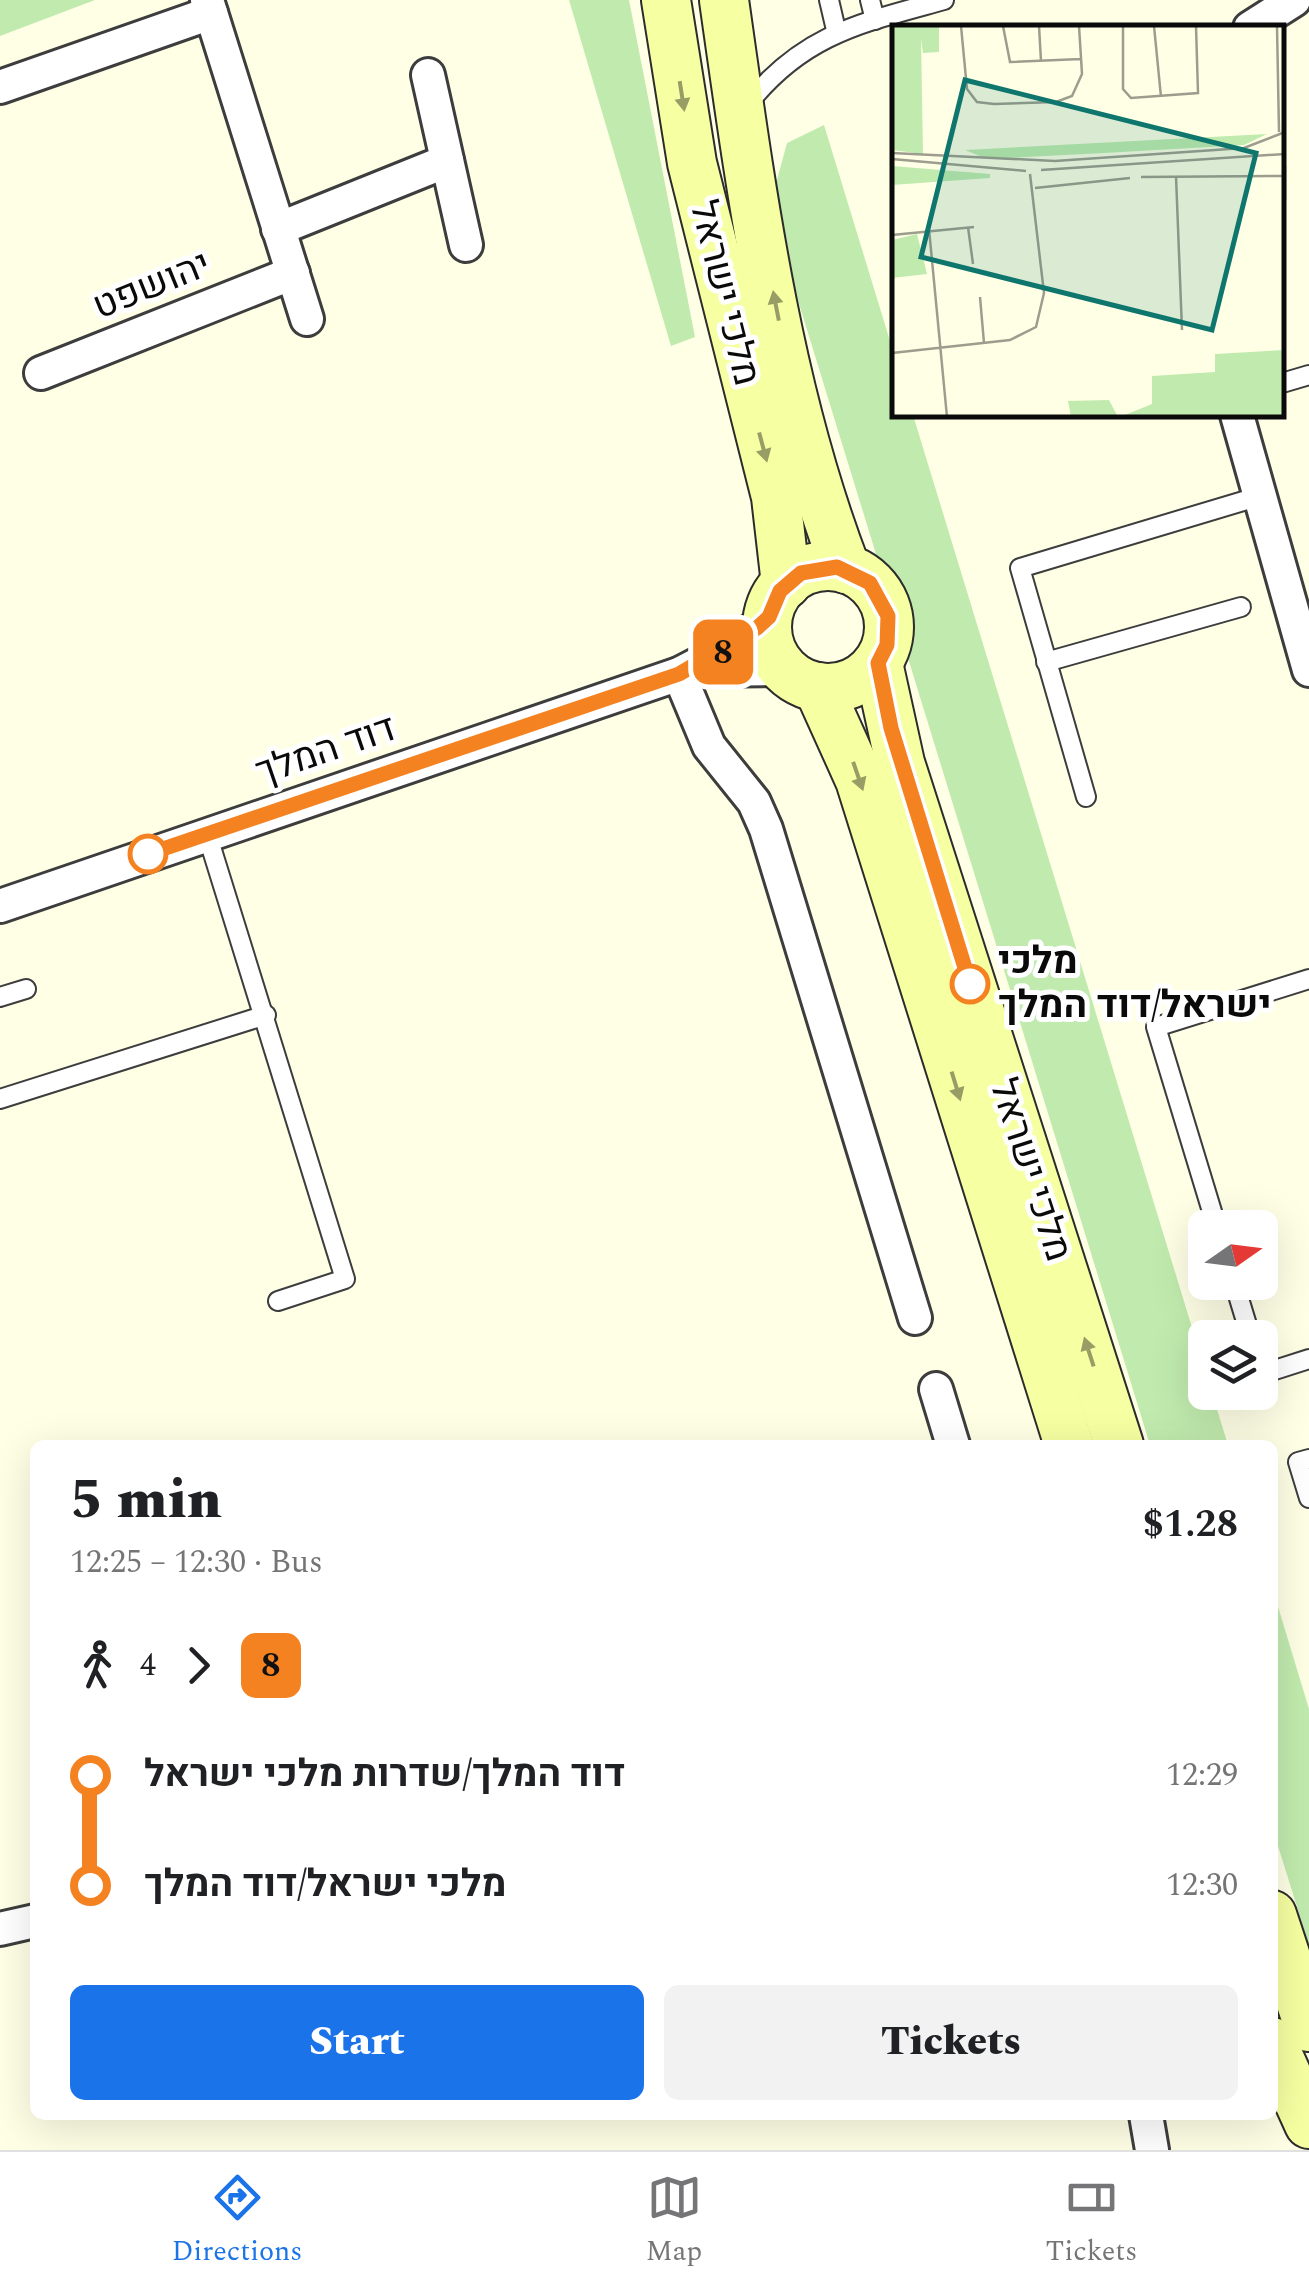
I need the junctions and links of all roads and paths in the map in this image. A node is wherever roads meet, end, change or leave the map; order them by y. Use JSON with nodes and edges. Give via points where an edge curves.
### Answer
{"nodes":[{"id":1,"x":666,"y":0,"type":"edge"},
{"id":2,"x":724,"y":0,"type":"edge"},
{"id":3,"x":828,"y":0,"type":"edge"},
{"id":4,"x":870,"y":0,"type":"edge"},
{"id":5,"x":1294,"y":0,"type":"edge"},
{"id":6,"x":937,"y":1,"type":"edge"},
{"id":7,"x":209,"y":6,"type":"edge"},
{"id":8,"x":875,"y":20,"type":"junction"},
{"id":9,"x":1255,"y":25,"type":"edge"},
{"id":10,"x":836,"y":30,"type":"junction"},
{"id":11,"x":428,"y":75,"type":"dead end"},
{"id":12,"x":0,"y":87,"type":"edge"},
{"id":13,"x":740,"y":113,"type":"junction"},
{"id":14,"x":447,"y":162,"type":"junction"},
{"id":15,"x":278,"y":229,"type":"junction"},
{"id":16,"x":466,"y":245,"type":"dead end"},
{"id":17,"x":293,"y":273,"type":"junction"},
{"id":18,"x":307,"y":319,"type":"dead end"},
{"id":19,"x":41,"y":373,"type":"dead end"},
{"id":20,"x":1309,"y":376,"type":"edge"},
{"id":21,"x":1284,"y":382,"type":"edge"},
{"id":22,"x":1239,"y":418,"type":"edge"},
{"id":23,"x":1260,"y":496,"type":"junction"},
{"id":24,"x":846,"y":570,"type":"junction"},
{"id":25,"x":777,"y":600,"type":"junction"},
{"id":26,"x":1240,"y":607,"type":"dead end"},
{"id":27,"x":1046,"y":662,"type":"junction"},
{"id":28,"x":878,"y":663,"type":"junction"},
{"id":29,"x":1309,"y":670,"type":"edge"},
{"id":30,"x":679,"y":674,"type":"junction"},
{"id":31,"x":802,"y":678,"type":"junction"},
{"id":32,"x":1086,"y":797,"type":"dead end"},
{"id":33,"x":208,"y":834,"type":"junction"},
{"id":34,"x":0,"y":906,"type":"edge"},
{"id":35,"x":1309,"y":979,"type":"edge"},
{"id":36,"x":26,"y":989,"type":"dead end"},
{"id":37,"x":0,"y":997,"type":"edge"},
{"id":38,"x":266,"y":1015,"type":"junction"},
{"id":39,"x":0,"y":1100,"type":"edge"},
{"id":40,"x":1212,"y":1210,"type":"edge"},
{"id":41,"x":278,"y":1301,"type":"dead end"},
{"id":42,"x":915,"y":1318,"type":"dead end"},
{"id":43,"x":1309,"y":1359,"type":"edge"},
{"id":44,"x":1278,"y":1369,"type":"edge"},
{"id":45,"x":936,"y":1389,"type":"dead end"},
{"id":46,"x":951,"y":1440,"type":"edge"},
{"id":47,"x":1066,"y":1440,"type":"edge"},
{"id":48,"x":1118,"y":1440,"type":"edge"},
{"id":49,"x":1309,"y":1459,"type":"edge"},
{"id":50,"x":1309,"y":1498,"type":"edge"},
{"id":51,"x":30,"y":1921,"type":"edge"},
{"id":52,"x":0,"y":1929,"type":"edge"},
{"id":53,"x":1278,"y":1932,"type":"edge"},
{"id":54,"x":1309,"y":2026,"type":"edge"},
{"id":55,"x":1278,"y":2055,"type":"edge"},
{"id":56,"x":1147,"y":2120,"type":"edge"},
{"id":57,"x":1309,"y":2124,"type":"edge"},
{"id":58,"x":1152,"y":2150,"type":"edge"}],
"edges":[{"from":1,"to":25,"type":"street","name":"מלכי ישראל","one_way":true,"via":[[692,163],[776,497]]},
{"from":2,"to":13,"type":"street","name":"מלכי ישראל"},
{"from":3,"to":10,"type":"lane"},
{"from":4,"to":8,"type":"lane"},
{"from":5,"to":9,"type":"street"},
{"from":6,"to":8,"type":"lane"},
{"from":7,"to":12,"type":"street"},
{"from":7,"to":15,"type":"street"},
{"from":8,"to":10,"type":"lane"},
{"from":10,"to":13,"type":"lane","via":[[784,64]]},
{"from":11,"to":14,"type":"street"},
{"from":24,"to":13,"type":"street","name":"מלכי ישראל","one_way":true,"via":[[796,399]]},
{"from":14,"to":15,"type":"street"},
{"from":14,"to":16,"type":"street"},
{"from":15,"to":17,"type":"street"},
{"from":17,"to":18,"type":"street"},
{"from":17,"to":19,"type":"street","name":"יהושפט"},
{"from":20,"to":21,"type":"lane"},
{"from":22,"to":23,"type":"street"},
{"from":23,"to":27,"type":"lane","via":[[1020,568]]},
{"from":23,"to":29,"type":"street"},
{"from":24,"to":25,"type":"street","via":[[819,568]]},
{"from":24,"to":28,"type":"street","via":[[870,583],[886,606],[888,636]]},
{"from":25,"to":30,"type":"street","name":"דוד המלך","via":[[727,649]]},
{"from":25,"to":31,"type":"street","via":[[770,644]]},
{"from":26,"to":27,"type":"lane"},
{"from":27,"to":32,"type":"lane"},
{"from":28,"to":31,"type":"street","via":[[848,686]]},
{"from":48,"to":28,"type":"street","name":"מלכי ישראל","one_way":true,"via":[[900,764]]},
{"from":30,"to":31,"type":"street","name":"דוד המלך","via":[[736,667]]},
{"from":30,"to":33,"type":"street","name":"דוד המלך"},
{"from":30,"to":42,"type":"street","via":[[708,746],[754,802],[766,829]]},
{"from":31,"to":47,"type":"street","name":"מלכי ישראל","one_way":true,"via":[[860,780]]},
{"from":33,"to":34,"type":"street","name":"דוד המלך"},
{"from":33,"to":38,"type":"lane"},
{"from":35,"to":40,"type":"lane","via":[[1156,1028]]},
{"from":36,"to":37,"type":"lane"},
{"from":38,"to":39,"type":"lane"},
{"from":38,"to":41,"type":"lane","via":[[346,1279]]},
{"from":43,"to":44,"type":"lane"},
{"from":45,"to":46,"type":"street"},
{"from":49,"to":50,"type":"lane","via":[[1298,1462]]},
{"from":51,"to":52,"type":"street"},
{"from":53,"to":54,"type":"street"},
{"from":55,"to":57,"type":"street"},
{"from":56,"to":58,"type":"street"}]}
